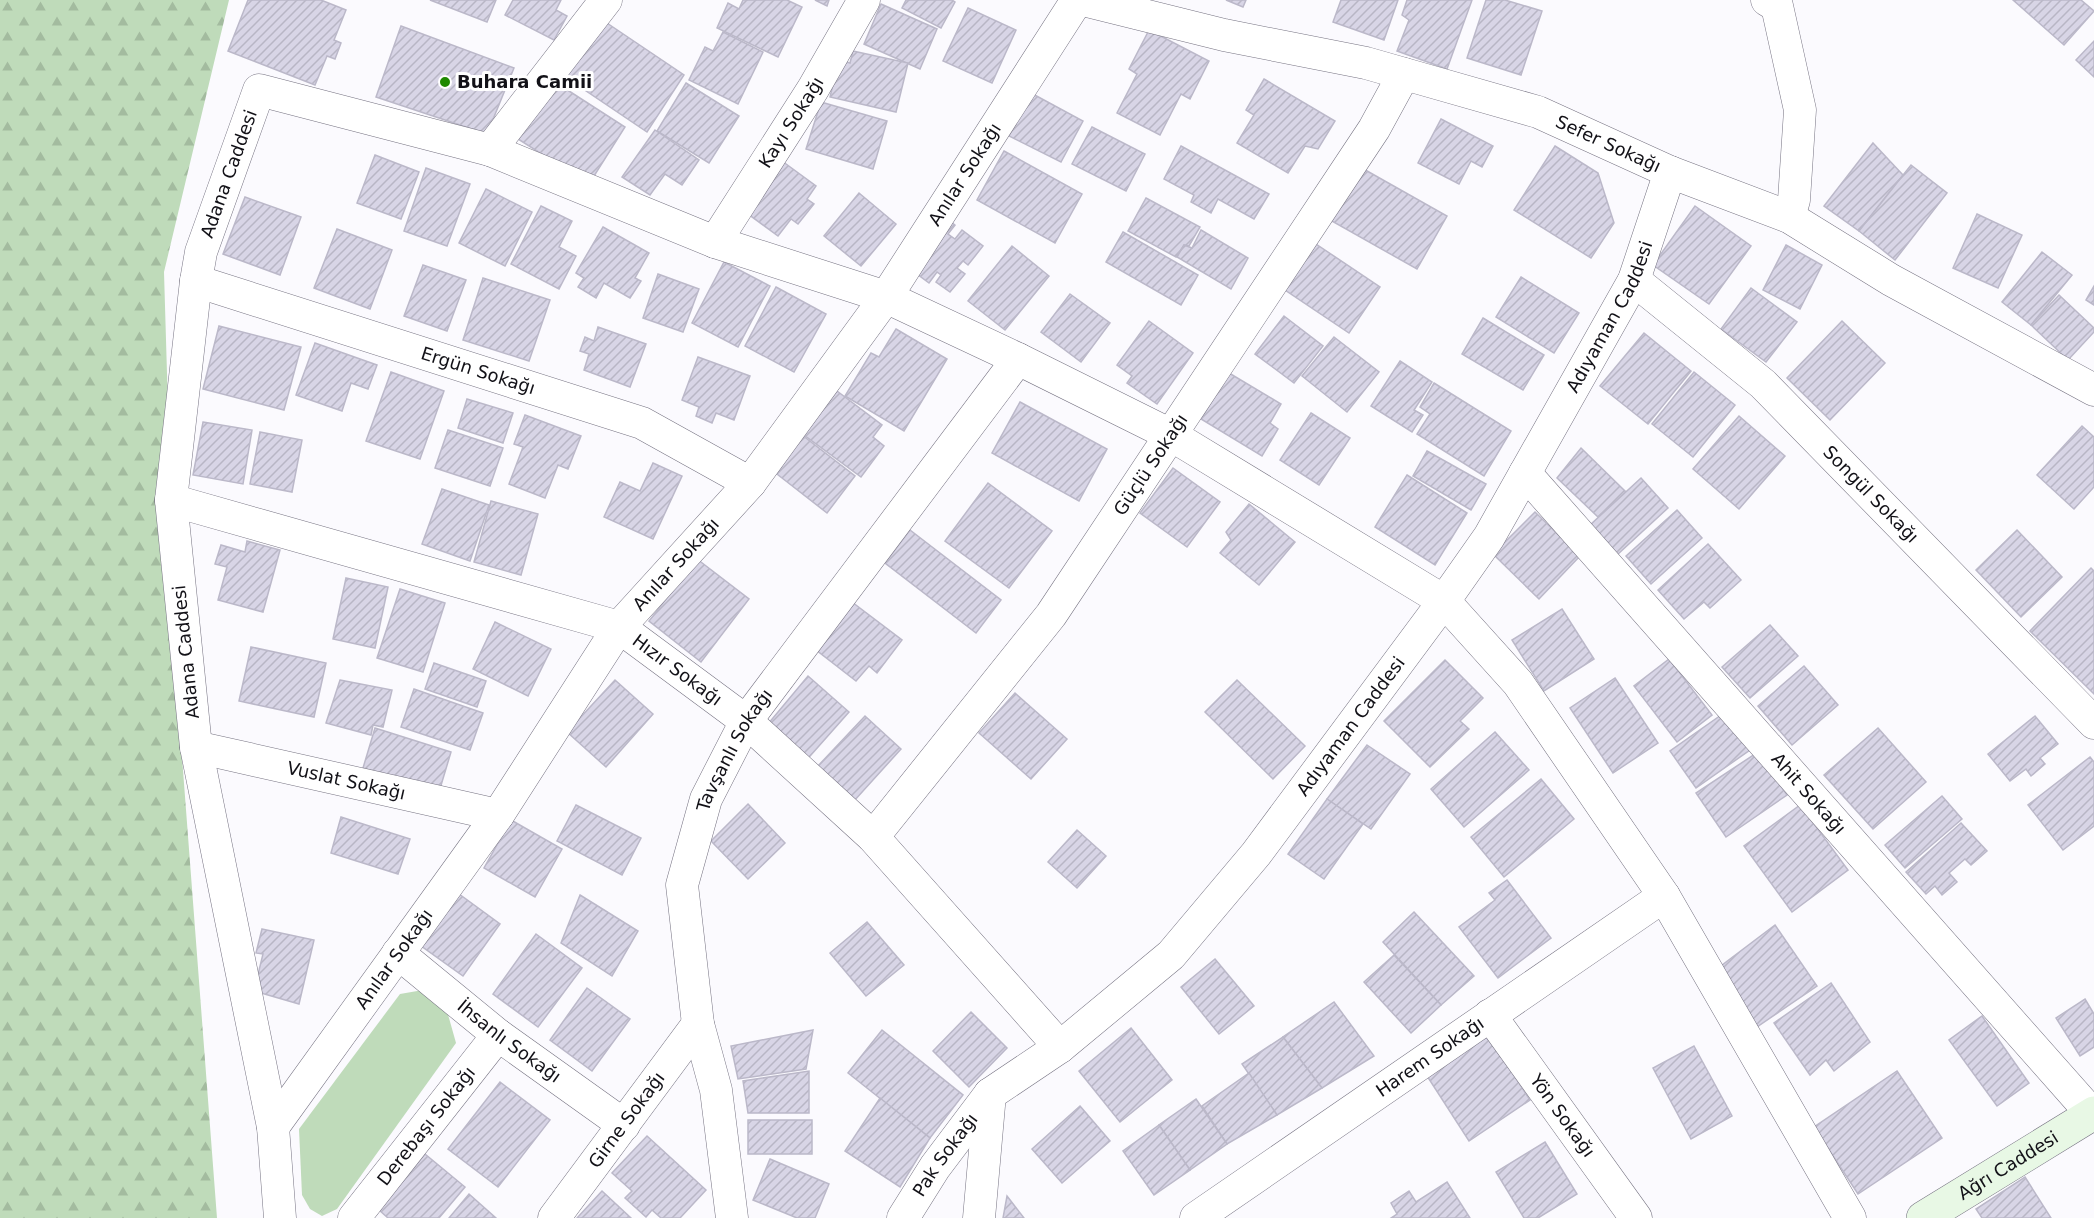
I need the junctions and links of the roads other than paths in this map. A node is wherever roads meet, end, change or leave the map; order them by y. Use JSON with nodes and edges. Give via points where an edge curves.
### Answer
{"nodes":[{"id":1,"x":606,"y":0,"type":"edge"},
{"id":2,"x":864,"y":0,"type":"edge"},
{"id":3,"x":1077,"y":0,"type":"edge"},
{"id":4,"x":1083,"y":0,"type":"edge"},
{"id":5,"x":1767,"y":0,"type":"edge"},
{"id":6,"x":1404,"y":74,"type":"junction"},
{"id":7,"x":490,"y":150,"type":"junction"},
{"id":8,"x":1670,"y":172,"type":"junction"},
{"id":9,"x":1789,"y":217,"type":"junction"},
{"id":10,"x":715,"y":242,"type":"junction"},
{"id":11,"x":1634,"y":280,"type":"junction"},
{"id":12,"x":195,"y":281,"type":"junction"},
{"id":13,"x":886,"y":297,"type":"junction"},
{"id":14,"x":1018,"y":359,"type":"junction"},
{"id":15,"x":2094,"y":390,"type":"edge"},
{"id":16,"x":1171,"y":435,"type":"junction"},
{"id":17,"x":1525,"y":473,"type":"junction"},
{"id":18,"x":750,"y":483,"type":"junction"},
{"id":19,"x":171,"y":500,"type":"junction"},
{"id":20,"x":1444,"y":601,"type":"junction"},
{"id":21,"x":619,"y":627,"type":"junction"},
{"id":22,"x":746,"y":722,"type":"junction"},
{"id":23,"x":2094,"y":723,"type":"edge"},
{"id":24,"x":196,"y":747,"type":"junction"},
{"id":25,"x":498,"y":815,"type":"junction"},
{"id":26,"x":873,"y":837,"type":"junction"},
{"id":27,"x":1664,"y":896,"type":"junction"},
{"id":28,"x":399,"y":953,"type":"junction"},
{"id":29,"x":1490,"y":1015,"type":"junction"},
{"id":30,"x":698,"y":1024,"type":"junction"},
{"id":31,"x":498,"y":1035,"type":"junction"},
{"id":32,"x":1060,"y":1047,"type":"junction"},
{"id":33,"x":990,"y":1094,"type":"junction"},
{"id":34,"x":2093,"y":1113,"type":"edge"},
{"id":35,"x":624,"y":1125,"type":"junction"},
{"id":36,"x":273,"y":1127,"type":"junction"},
{"id":37,"x":1624,"y":1214,"type":"edge"},
{"id":38,"x":280,"y":1218,"type":"edge"},
{"id":39,"x":354,"y":1218,"type":"edge"},
{"id":40,"x":554,"y":1218,"type":"edge"},
{"id":41,"x":732,"y":1218,"type":"edge"},
{"id":42,"x":903,"y":1218,"type":"edge"},
{"id":43,"x":979,"y":1218,"type":"edge"},
{"id":44,"x":1196,"y":1218,"type":"edge"},
{"id":45,"x":1850,"y":1218,"type":"edge"},
{"id":46,"x":1923,"y":1218,"type":"edge"}],
"edges":[{"from":1,"to":7,"type":"street"},
{"from":2,"to":10,"type":"street","name":"Kayı Sokağı","via":[[813,89]]},
{"from":3,"to":13,"type":"street","name":"Anılar Sokağı"},
{"from":4,"to":6,"type":"street","name":"Sefer Sokağı"},
{"from":5,"to":9,"type":"street","via":[[1777,6],[1800,110],[1794,200]]},
{"from":6,"to":8,"type":"street","name":"Sefer Sokağı","via":[[1538,112]]},
{"from":6,"to":16,"type":"street","name":"Güçlü Sokağı","via":[[1374,129]]},
{"from":7,"to":10,"type":"street"},
{"from":7,"to":12,"type":"street","name":"Adana Caddesi","via":[[259,90],[201,252]]},
{"from":8,"to":9,"type":"street","name":"Sefer Sokağı"},
{"from":8,"to":11,"type":"street","name":"Adıyaman Caddesi"},
{"from":9,"to":15,"type":"street","name":"Sefer Sokağı","via":[[1891,280]]},
{"from":10,"to":13,"type":"street"},
{"from":11,"to":17,"type":"street","name":"Adıyaman Caddesi"},
{"from":11,"to":23,"type":"street","name":"Songül Sokağı","via":[[1763,384]]},
{"from":12,"to":18,"type":"street","name":"Ergün Sokağı","via":[[642,423]]},
{"from":12,"to":19,"type":"street","name":"Adana Caddesi"},
{"from":13,"to":14,"type":"street"},
{"from":13,"to":18,"type":"street","name":"Anılar Sokağı"},
{"from":14,"to":16,"type":"street"},
{"from":14,"to":22,"type":"street","name":"Tavşanlı Sokağı"},
{"from":16,"to":20,"type":"street"},
{"from":16,"to":26,"type":"street","name":"Güçlü Sokağı","via":[[1050,615]]},
{"from":17,"to":20,"type":"street","name":"Adıyaman Caddesi","via":[[1489,537]]},
{"from":17,"to":34,"type":"street","name":"Ahit Sokağı"},
{"from":18,"to":21,"type":"street","name":"Anılar Sokağı"},
{"from":19,"to":21,"type":"street","name":"Hızır Sokağı"},
{"from":19,"to":24,"type":"street","name":"Adana Caddesi"},
{"from":20,"to":27,"type":"street","via":[[1518,683]]},
{"from":20,"to":32,"type":"street","name":"Adıyaman Caddesi","via":[[1256,854],[1172,955]]},
{"from":21,"to":22,"type":"street","name":"Hızır Sokağı"},
{"from":21,"to":25,"type":"street","name":"Anılar Sokağı"},
{"from":22,"to":26,"type":"street","name":"Hızır Sokağı"},
{"from":22,"to":30,"type":"street","name":"Tavşanlı Sokağı","via":[[706,799],[682,885]]},
{"from":24,"to":25,"type":"street","name":"Vuslat Sokağı"},
{"from":24,"to":36,"type":"street","name":"Adana Caddesi"},
{"from":25,"to":28,"type":"street","name":"Anılar Sokağı"},
{"from":26,"to":32,"type":"street","name":"Hızır Sokağı"},
{"from":27,"to":29,"type":"street","name":"Harem Sokağı"},
{"from":27,"to":45,"type":"street"},
{"from":28,"to":31,"type":"street","name":"İhsanlı Sokağı"},
{"from":28,"to":36,"type":"street","name":"Anılar Sokağı"},
{"from":29,"to":37,"type":"street","name":"Yön Sokağı"},
{"from":29,"to":44,"type":"street","name":"Harem Sokağı"},
{"from":30,"to":35,"type":"street","name":"Girne Sokağı"},
{"from":30,"to":41,"type":"street","name":"Tavşanlı Sokağı","via":[[716,1090]]},
{"from":31,"to":35,"type":"street","name":"İhsanlı Sokağı"},
{"from":31,"to":39,"type":"street","name":"Derebaşı Sokağı"},
{"from":32,"to":33,"type":"street","name":"Adıyaman Caddesi"},
{"from":33,"to":42,"type":"street","name":"Pak Sokağı","via":[[935,1167]]},
{"from":33,"to":43,"type":"street"},
{"from":34,"to":46,"type":"main road","name":"Ağrı Caddesi"},
{"from":35,"to":40,"type":"street","name":"Girne Sokağı"},
{"from":36,"to":38,"type":"street","name":"Adana Caddesi"}]}
